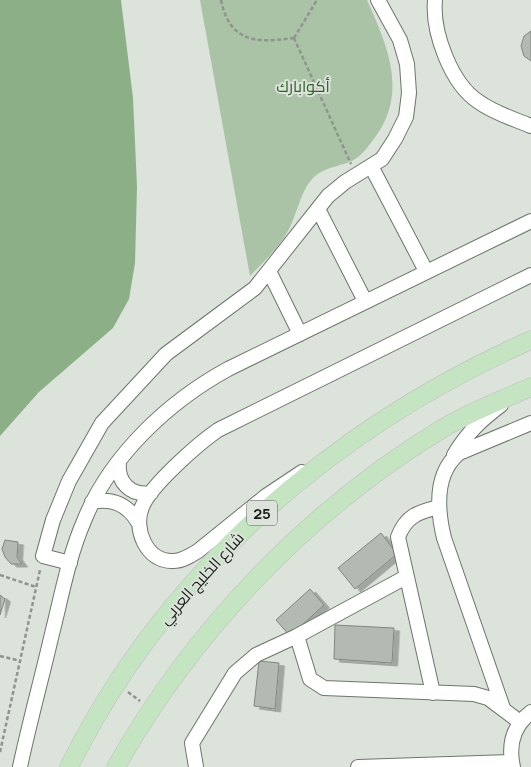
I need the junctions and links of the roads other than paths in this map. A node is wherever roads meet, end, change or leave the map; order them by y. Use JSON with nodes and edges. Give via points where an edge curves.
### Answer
{"nodes":[{"id":1,"x":378,"y":0,"type":"edge"},
{"id":2,"x":435,"y":0,"type":"edge"},
{"id":3,"x":531,"y":126,"type":"edge"},
{"id":4,"x":371,"y":166,"type":"junction"},
{"id":5,"x":318,"y":209,"type":"junction"},
{"id":6,"x":531,"y":221,"type":"edge"},
{"id":7,"x":269,"y":271,"type":"junction"},
{"id":8,"x":426,"y":271,"type":"junction"},
{"id":9,"x":531,"y":275,"type":"edge"},
{"id":10,"x":365,"y":301,"type":"junction"},
{"id":11,"x":300,"y":334,"type":"junction"},
{"id":12,"x":531,"y":340,"type":"edge"},
{"id":13,"x":523,"y":390,"type":"edge"},
{"id":14,"x":531,"y":423,"type":"edge"},
{"id":15,"x":451,"y":460,"type":"junction"},
{"id":16,"x":322,"y":461,"type":"junction"},
{"id":17,"x":119,"y":462,"type":"junction"},
{"id":18,"x":151,"y":493,"type":"junction"},
{"id":19,"x":92,"y":502,"type":"junction"},
{"id":20,"x":439,"y":507,"type":"junction"},
{"id":21,"x":138,"y":522,"type":"junction"},
{"id":22,"x":70,"y":563,"type":"junction"},
{"id":23,"x":406,"y":577,"type":"junction"},
{"id":24,"x":297,"y":636,"type":"junction"},
{"id":25,"x":433,"y":693,"type":"junction"},
{"id":26,"x":503,"y":708,"type":"junction"},
{"id":27,"x":531,"y":712,"type":"edge"},
{"id":28,"x":520,"y":722,"type":"junction"},
{"id":29,"x":512,"y":765,"type":"edge"},
{"id":30,"x":20,"y":767,"type":"edge"},
{"id":31,"x":69,"y":767,"type":"edge"},
{"id":32,"x":116,"y":767,"type":"edge"},
{"id":33,"x":196,"y":767,"type":"edge"},
{"id":34,"x":358,"y":767,"type":"edge"}],
"edges":[{"from":1,"to":4,"type":"street","via":[[400,40],[407,64],[409,93],[406,117],[395,139],[382,159]]},
{"from":2,"to":3,"type":"street","via":[[437,32],[442,48],[462,86],[477,101]]},
{"from":4,"to":5,"type":"street","via":[[328,196]]},
{"from":4,"to":8,"type":"street"},
{"from":5,"to":7,"type":"street"},
{"from":5,"to":10,"type":"street"},
{"from":6,"to":8,"type":"street"},
{"from":7,"to":11,"type":"street"},
{"from":7,"to":22,"type":"street","via":[[255,288],[166,354],[102,423],[69,481],[43,556]]},
{"from":8,"to":10,"type":"street"},
{"from":9,"to":18,"type":"street","via":[[227,424],[199,444]]},
{"from":10,"to":11,"type":"street"},
{"from":11,"to":17,"type":"street","via":[[193,389],[160,416]]},
{"from":12,"to":16,"type":"main road","name":"شارع الخليج العربي","number":"25","via":[[435,388]]},
{"from":13,"to":15,"type":"street","via":[[477,423]]},
{"from":13,"to":32,"type":"main road","via":[[470,414],[379,470],[287,550],[231,607],[151,709]]},
{"from":14,"to":15,"type":"street","via":[[469,448]]},
{"from":15,"to":20,"type":"street","via":[[442,480]]},
{"from":16,"to":21,"type":"street","via":[[278,487],[198,551],[181,560],[169,561],[153,554],[141,537]]},
{"from":16,"to":31,"type":"main road","name":"شارع الخليج العربي","number":"25","via":[[294,483],[213,562],[171,610],[117,683]]},
{"from":17,"to":18,"type":"street","via":[[123,484],[136,493]]},
{"from":17,"to":19,"type":"street"},
{"from":18,"to":21,"type":"street","via":[[142,505]]},
{"from":19,"to":21,"type":"street","via":[[108,501],[122,505]]},
{"from":19,"to":22,"type":"street"},
{"from":20,"to":23,"type":"street","via":[[416,512],[402,526],[398,537]]},
{"from":20,"to":26,"type":"street","via":[[444,538]]},
{"from":22,"to":30,"type":"street"},
{"from":23,"to":24,"type":"street"},
{"from":23,"to":25,"type":"street"},
{"from":24,"to":25,"type":"street","via":[[310,679],[324,688]]},
{"from":24,"to":33,"type":"street","via":[[256,654],[235,673],[192,743]]},
{"from":25,"to":26,"type":"street","via":[[474,694]]},
{"from":26,"to":28,"type":"street"},
{"from":27,"to":28,"type":"street"},
{"from":28,"to":29,"type":"street","via":[[514,734]]},
{"from":29,"to":34,"type":"street"}]}
